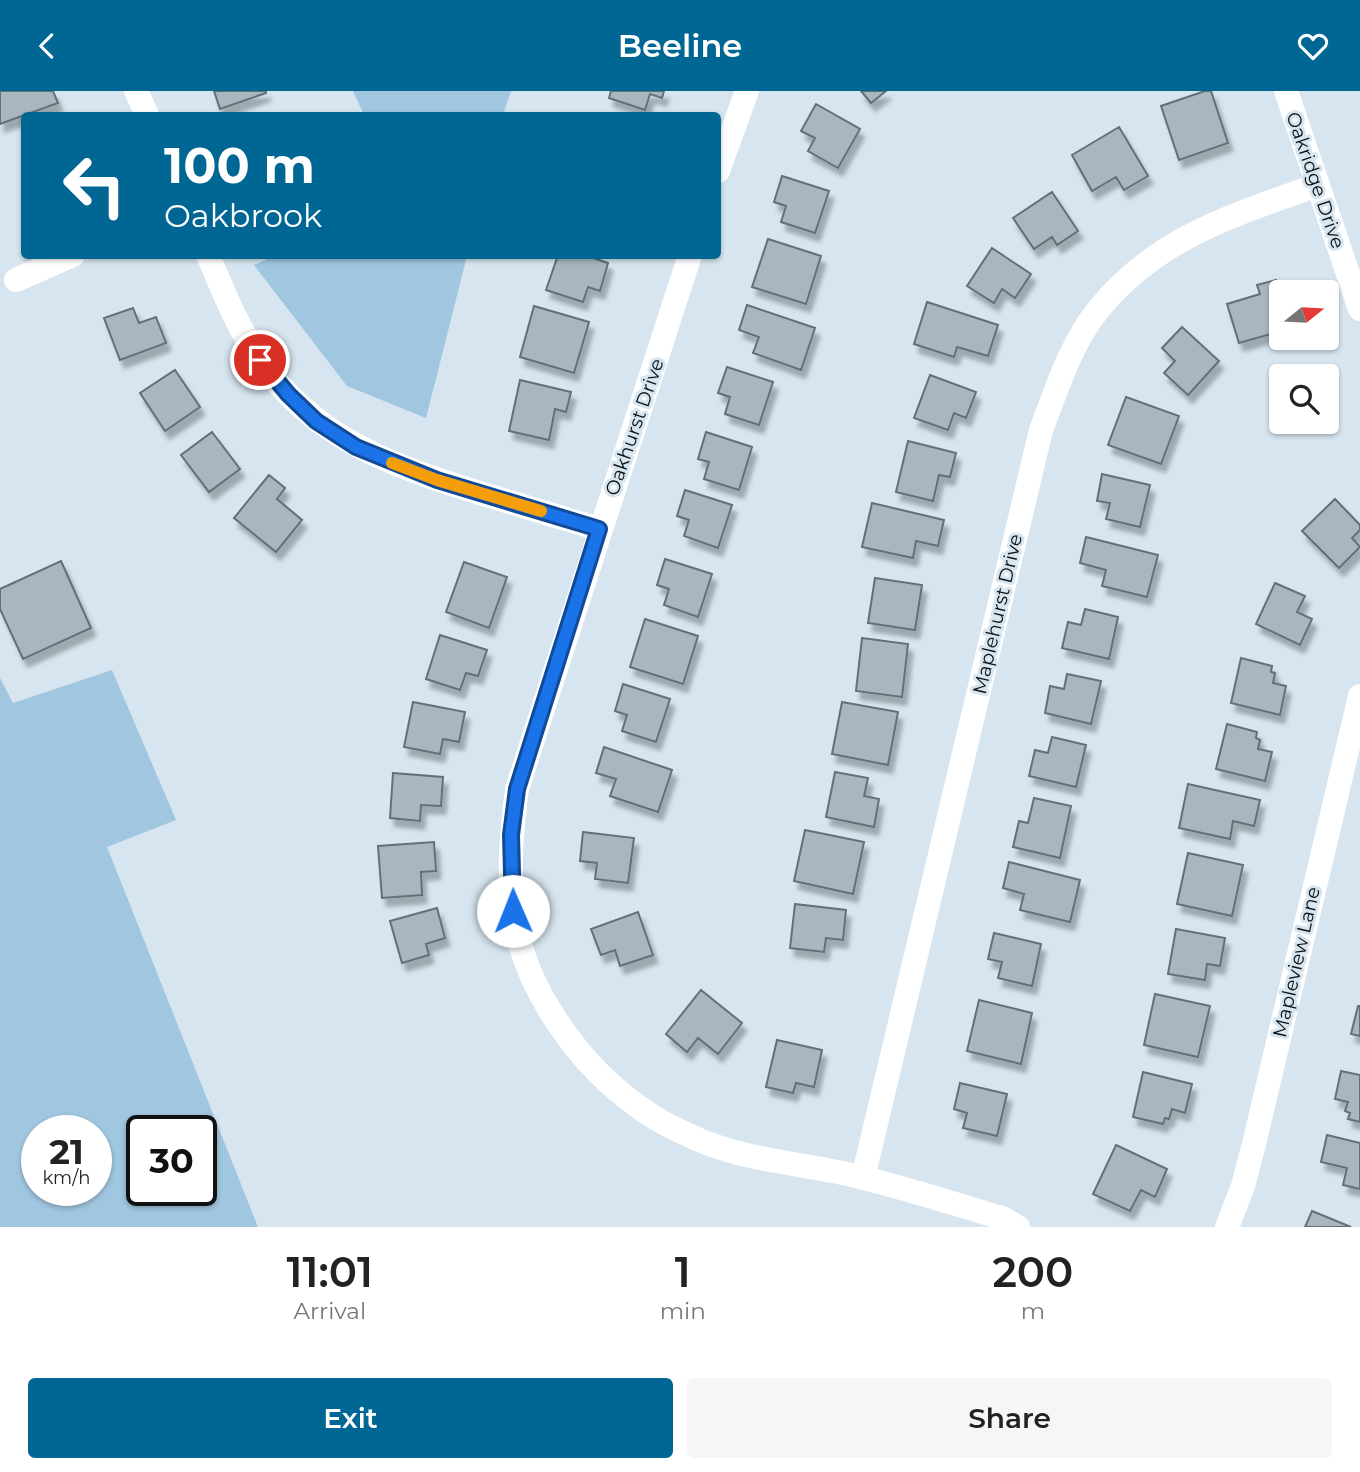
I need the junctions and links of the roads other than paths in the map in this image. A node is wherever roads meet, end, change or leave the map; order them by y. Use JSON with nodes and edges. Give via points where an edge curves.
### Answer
{"nodes":[{"id":1,"x":136,"y":91,"type":"edge"},
{"id":2,"x":747,"y":91,"type":"edge"},
{"id":3,"x":1286,"y":91,"type":"edge"},
{"id":4,"x":146,"y":112,"type":"edge"},
{"id":5,"x":721,"y":163,"type":"edge"},
{"id":6,"x":1318,"y":185,"type":"junction"},
{"id":7,"x":64,"y":259,"type":"edge"},
{"id":8,"x":210,"y":259,"type":"edge"},
{"id":9,"x":689,"y":259,"type":"edge"},
{"id":10,"x":16,"y":280,"type":"dead end"},
{"id":11,"x":1360,"y":309,"type":"edge"},
{"id":12,"x":599,"y":529,"type":"junction"},
{"id":13,"x":1360,"y":696,"type":"edge"},
{"id":14,"x":863,"y":1178,"type":"junction"},
{"id":15,"x":1018,"y":1227,"type":"edge"},
{"id":16,"x":1227,"y":1227,"type":"edge"}],
"edges":[{"from":1,"to":4,"type":"street"},
{"from":2,"to":5,"type":"street"},
{"from":3,"to":6,"type":"street","name":"Oakridge Drive"},
{"from":6,"to":11,"type":"street","name":"Oakridge Drive"},
{"from":6,"to":14,"type":"street","name":"Maplehurst Drive","via":[[1176,242],[1132,275],[1097,310],[1068,361],[1041,430]]},
{"from":7,"to":10,"type":"street"},
{"from":8,"to":12,"type":"street","via":[[260,360],[316,421],[379,458]]},
{"from":9,"to":12,"type":"street","name":"Oakhurst Drive"},
{"from":12,"to":14,"type":"street","name":"Oakhurst Drive","via":[[517,789],[511,835],[513,911],[525,958],[543,1000],[587,1062],[643,1110],[671,1127],[751,1157]]},
{"from":13,"to":16,"type":"street","name":"Mapleview Lane","via":[[1254,1144]]},
{"from":14,"to":15,"type":"street","name":"Oakhurst Drive","via":[[1002,1218]]}]}
